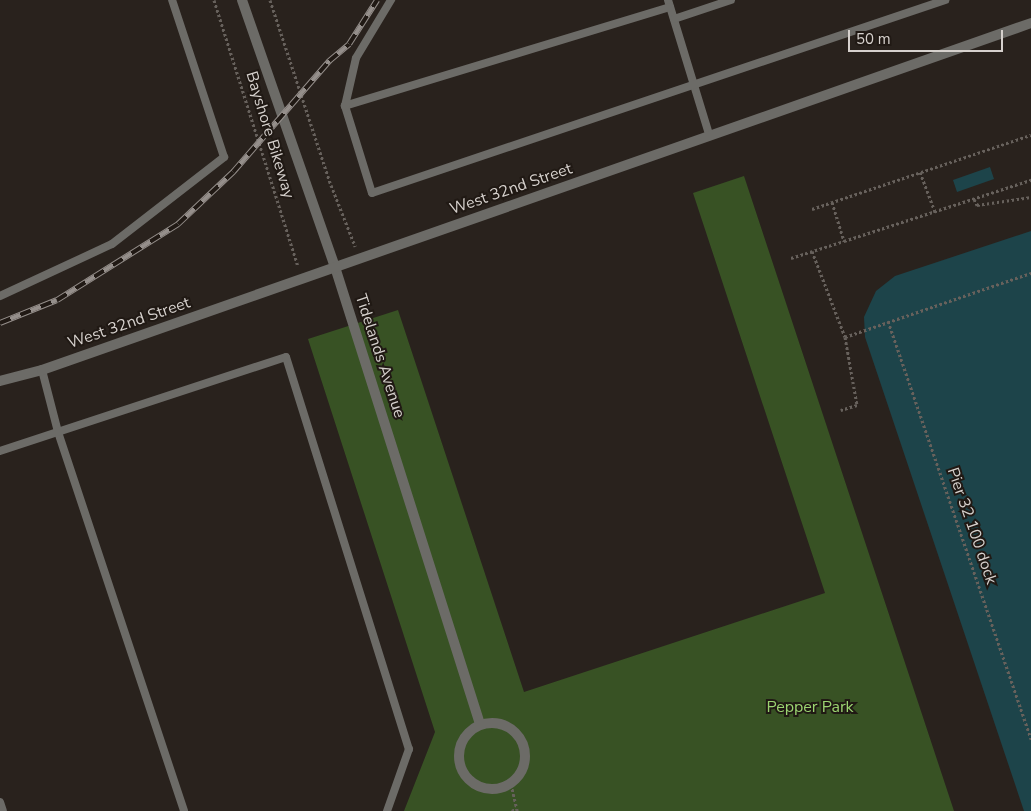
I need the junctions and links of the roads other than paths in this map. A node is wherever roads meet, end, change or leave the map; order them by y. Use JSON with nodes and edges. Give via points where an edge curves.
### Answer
{"nodes":[{"id":1,"x":172,"y":0,"type":"edge"},
{"id":2,"x":242,"y":0,"type":"edge"},
{"id":3,"x":391,"y":0,"type":"edge"},
{"id":4,"x":731,"y":0,"type":"edge"},
{"id":5,"x":945,"y":0,"type":"edge"},
{"id":6,"x":669,"y":4,"type":"edge"},
{"id":7,"x":674,"y":19,"type":"junction"},
{"id":8,"x":1031,"y":23,"type":"edge"},
{"id":9,"x":694,"y":84,"type":"junction"},
{"id":10,"x":345,"y":106,"type":"junction"},
{"id":11,"x":709,"y":134,"type":"junction"},
{"id":12,"x":335,"y":266,"type":"junction"},
{"id":13,"x":0,"y":296,"type":"edge"},
{"id":14,"x":42,"y":370,"type":"junction"},
{"id":15,"x":0,"y":381,"type":"edge"},
{"id":16,"x":58,"y":432,"type":"junction"},
{"id":17,"x":0,"y":451,"type":"edge"},
{"id":18,"x":480,"y":725,"type":"junction"},
{"id":19,"x":0,"y":802,"type":"edge"},
{"id":20,"x":3,"y":811,"type":"edge"},
{"id":21,"x":184,"y":811,"type":"edge"},
{"id":22,"x":386,"y":811,"type":"edge"}],
"edges":[{"from":1,"to":13,"type":"lane","via":[[224,157],[112,244]]},
{"from":2,"to":12,"type":"street","name":"Tidelands Avenue"},
{"from":3,"to":10,"type":"lane","via":[[356,58]]},
{"from":4,"to":7,"type":"lane"},
{"from":5,"to":9,"type":"lane"},
{"from":6,"to":7,"type":"lane"},
{"from":6,"to":10,"type":"lane"},
{"from":7,"to":9,"type":"lane"},
{"from":8,"to":11,"type":"street","name":"West 32nd Street"},
{"from":9,"to":10,"type":"lane","via":[[372,193]]},
{"from":9,"to":11,"type":"lane"},
{"from":11,"to":12,"type":"street","name":"West 32nd Street"},
{"from":12,"to":14,"type":"street","name":"West 32nd Street"},
{"from":12,"to":18,"type":"street","name":"Tidelands Avenue"},
{"from":14,"to":15,"type":"street","name":"West 32nd Street"},
{"from":14,"to":16,"type":"lane"},
{"from":16,"to":17,"type":"lane"},
{"from":16,"to":21,"type":"lane"},
{"from":16,"to":22,"type":"lane","via":[[286,357],[409,749]]},
{"from":18,"to":18,"type":"street","via":[[466,735],[461,745],[460,765],[464,775],[479,787],[493,789],[511,784],[527,764],[524,746],[509,728],[499,724]]},
{"from":19,"to":20,"type":"lane"}]}
